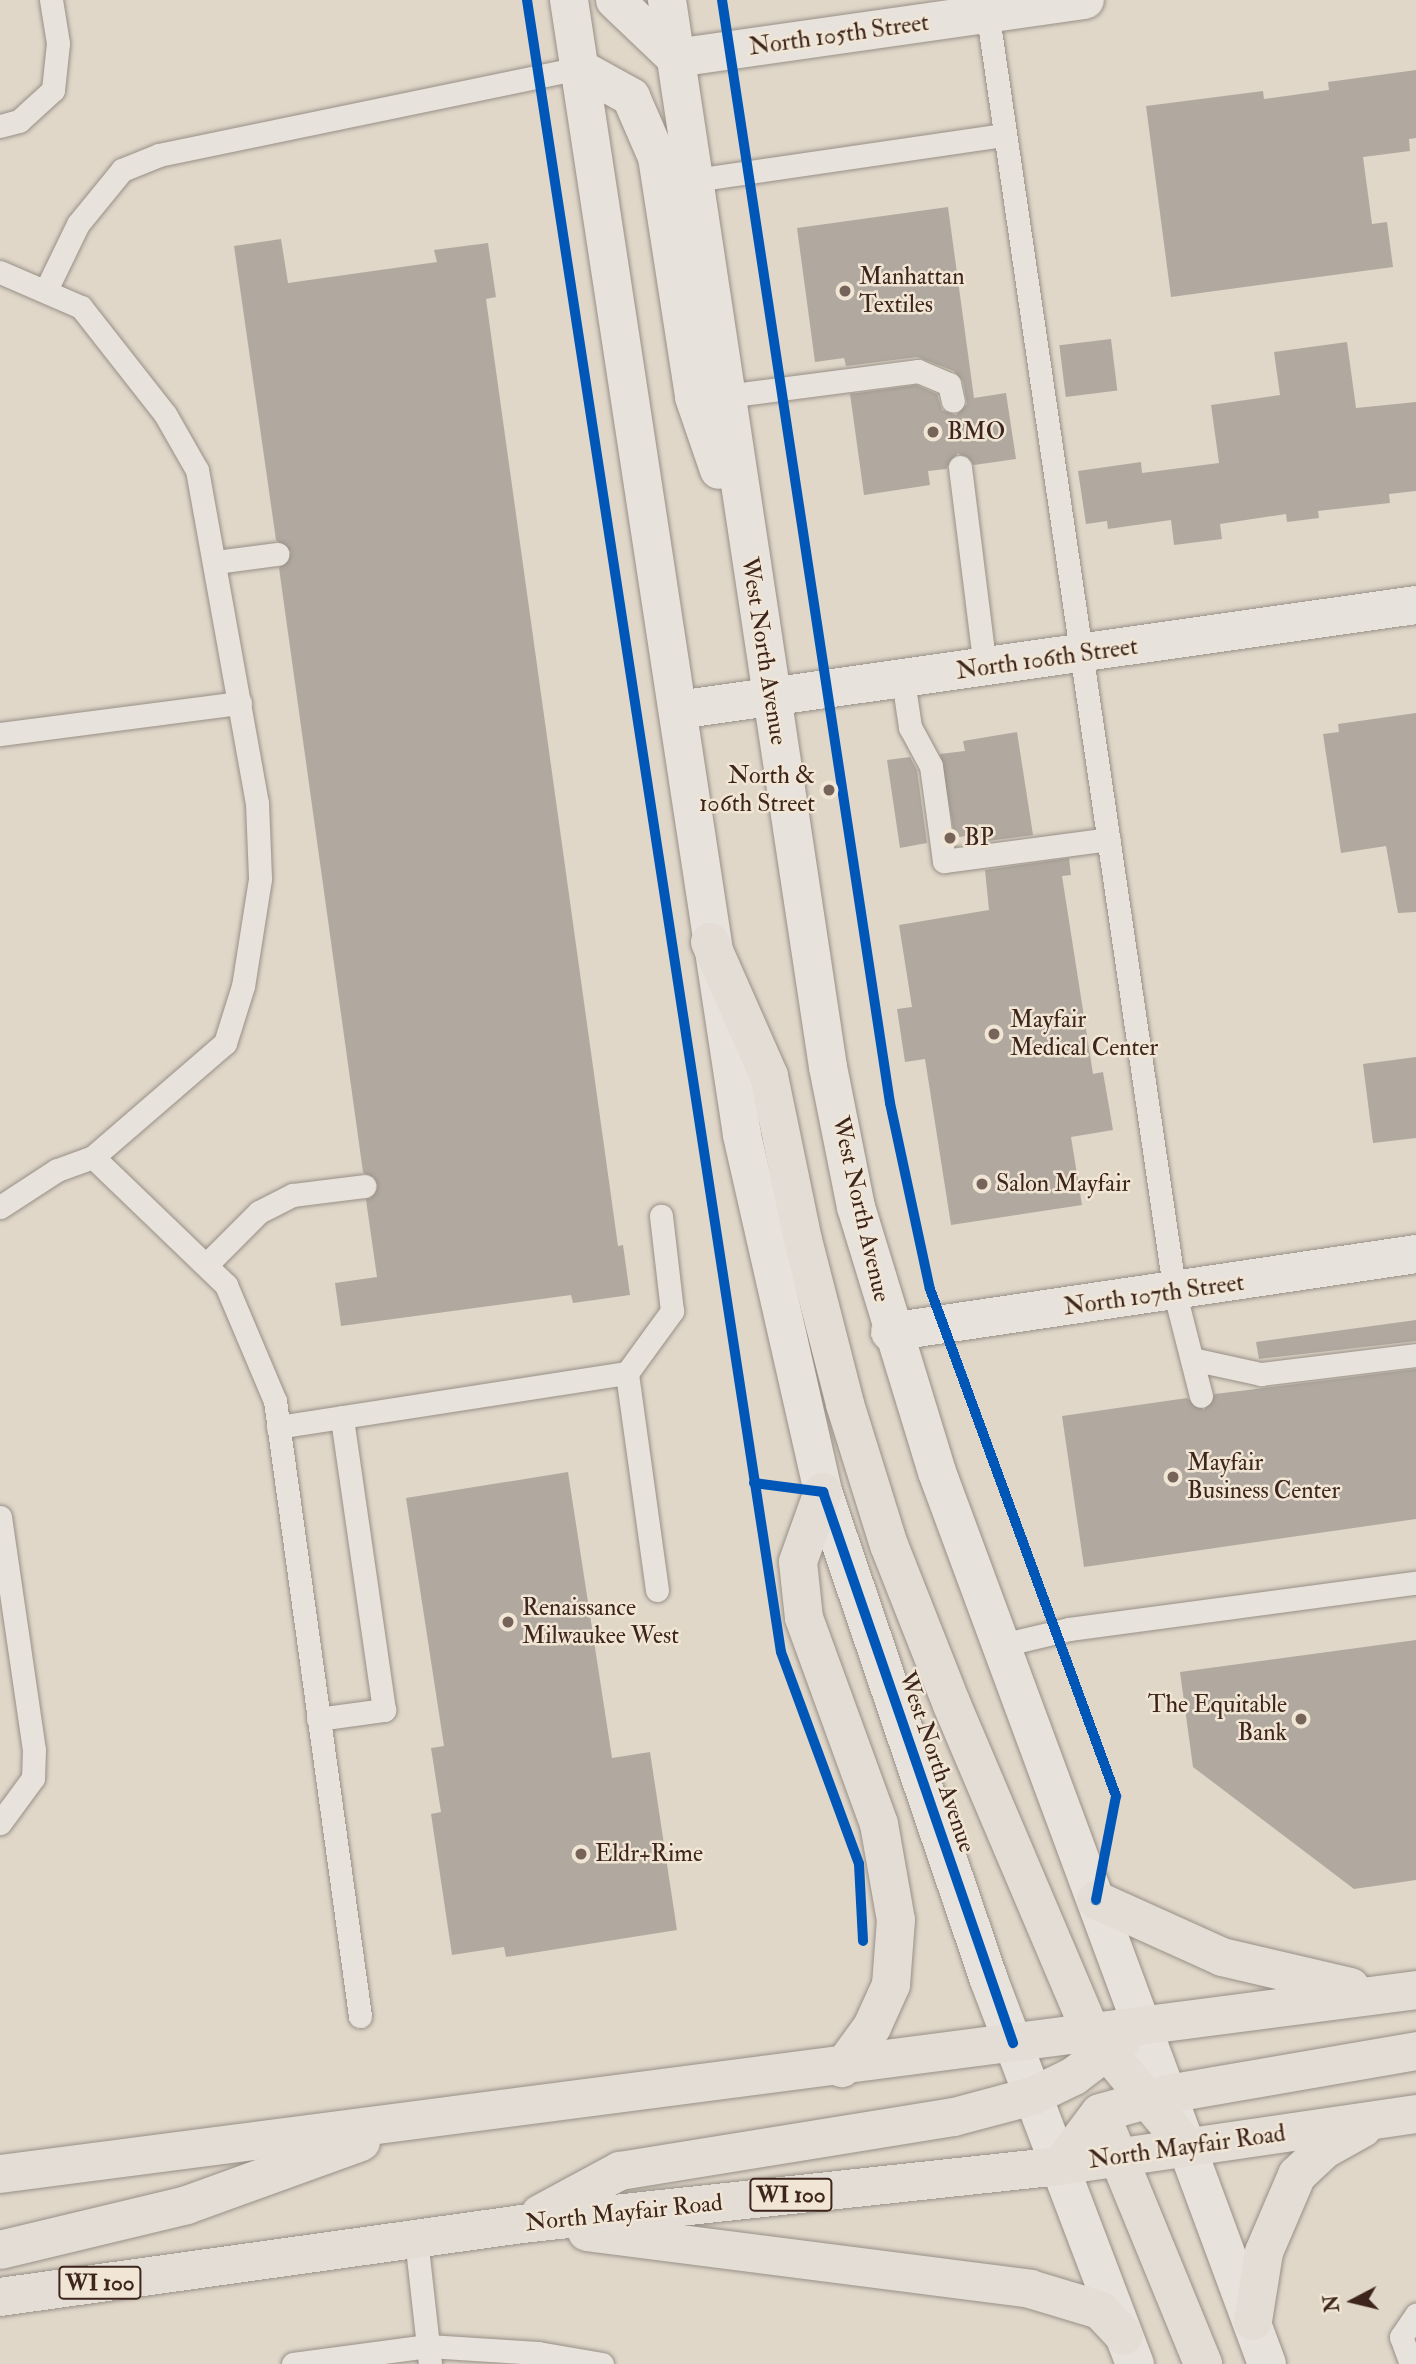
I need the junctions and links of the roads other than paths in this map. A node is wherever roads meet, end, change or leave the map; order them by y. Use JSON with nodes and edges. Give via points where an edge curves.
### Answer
{"nodes":[{"id":1,"x":51,"y":0,"type":"edge"},
{"id":2,"x":569,"y":0,"type":"edge"},
{"id":3,"x":615,"y":0,"type":"edge"},
{"id":4,"x":667,"y":0,"type":"edge"},
{"id":5,"x":1071,"y":1,"type":"edge"},
{"id":6,"x":987,"y":7,"type":"edge"},
{"id":7,"x":676,"y":58,"type":"junction"},
{"id":8,"x":579,"y":68,"type":"junction"},
{"id":9,"x":0,"y":126,"type":"edge"},
{"id":10,"x":1005,"y":135,"type":"junction"},
{"id":11,"x":695,"y":180,"type":"junction"},
{"id":12,"x":0,"y":272,"type":"edge"},
{"id":13,"x":46,"y":290,"type":"junction"},
{"id":14,"x":726,"y":396,"type":"junction"},
{"id":15,"x":953,"y":401,"type":"dead end"},
{"id":16,"x":960,"y":467,"type":"dead end"},
{"id":17,"x":278,"y":554,"type":"dead end"},
{"id":18,"x":750,"y":557,"type":"junction"},
{"id":19,"x":216,"y":562,"type":"junction"},
{"id":20,"x":1416,"y":605,"type":"edge"},
{"id":21,"x":1082,"y":655,"type":"junction"},
{"id":22,"x":985,"y":668,"type":"junction"},
{"id":23,"x":903,"y":680,"type":"junction"},
{"id":24,"x":772,"y":698,"type":"junction"},
{"id":25,"x":240,"y":703,"type":"junction"},
{"id":26,"x":678,"y":710,"type":"junction"},
{"id":27,"x":0,"y":734,"type":"edge"},
{"id":28,"x":1108,"y":839,"type":"junction"},
{"id":29,"x":710,"y":942,"type":"junction"},
{"id":30,"x":93,"y":1157,"type":"junction"},
{"id":31,"x":365,"y":1186,"type":"dead end"},
{"id":32,"x":0,"y":1207,"type":"edge"},
{"id":33,"x":661,"y":1216,"type":"dead end"},
{"id":34,"x":1416,"y":1254,"type":"edge"},
{"id":35,"x":206,"y":1265,"type":"junction"},
{"id":36,"x":1175,"y":1294,"type":"junction"},
{"id":37,"x":890,"y":1332,"type":"junction"},
{"id":38,"x":1416,"y":1355,"type":"edge"},
{"id":39,"x":1192,"y":1359,"type":"junction"},
{"id":40,"x":627,"y":1373,"type":"junction"},
{"id":41,"x":1201,"y":1396,"type":"dead end"},
{"id":42,"x":342,"y":1417,"type":"junction"},
{"id":43,"x":278,"y":1427,"type":"junction"},
{"id":44,"x":823,"y":1492,"type":"junction"},
{"id":45,"x":0,"y":1517,"type":"edge"},
{"id":46,"x":1416,"y":1583,"type":"edge"},
{"id":47,"x":657,"y":1590,"type":"dead end"},
{"id":48,"x":1002,"y":1645,"type":"junction"},
{"id":49,"x":318,"y":1719,"type":"junction"},
{"id":50,"x":0,"y":1823,"type":"edge"},
{"id":51,"x":1096,"y":1900,"type":"junction"},
{"id":52,"x":1402,"y":1992,"type":"edge"},
{"id":53,"x":360,"y":2016,"type":"dead end"},
{"id":54,"x":1142,"y":2025,"type":"junction"},
{"id":55,"x":1013,"y":2043,"type":"junction"},
{"id":56,"x":1098,"y":2043,"type":"junction"},
{"id":57,"x":1416,"y":2052,"type":"edge"},
{"id":58,"x":842,"y":2068,"type":"junction"},
{"id":59,"x":1074,"y":2076,"type":"junction"},
{"id":60,"x":1033,"y":2096,"type":"junction"},
{"id":61,"x":1156,"y":2097,"type":"junction"},
{"id":62,"x":1100,"y":2113,"type":"junction"},
{"id":63,"x":1416,"y":2114,"type":"edge"},
{"id":64,"x":433,"y":2117,"type":"junction"},
{"id":65,"x":1376,"y":2120,"type":"junction"},
{"id":66,"x":1187,"y":2147,"type":"junction"},
{"id":67,"x":1119,"y":2156,"type":"junction"},
{"id":68,"x":1060,"y":2166,"type":"junction"},
{"id":69,"x":0,"y":2174,"type":"edge"},
{"id":70,"x":522,"y":2224,"type":"junction"},
{"id":71,"x":416,"y":2239,"type":"junction"},
{"id":72,"x":0,"y":2250,"type":"edge"},
{"id":73,"x":0,"y":2297,"type":"edge"},
{"id":74,"x":1416,"y":2315,"type":"edge"},
{"id":75,"x":1253,"y":2321,"type":"junction"},
{"id":76,"x":1130,"y":2350,"type":"edge"},
{"id":77,"x":429,"y":2355,"type":"edge"},
{"id":78,"x":357,"y":2360,"type":"edge"},
{"id":79,"x":293,"y":2364,"type":"edge"},
{"id":80,"x":603,"y":2364,"type":"edge"},
{"id":81,"x":1203,"y":2364,"type":"edge"},
{"id":82,"x":1268,"y":2364,"type":"edge"},
{"id":83,"x":1411,"y":2364,"type":"edge"}],
"edges":[{"from":1,"to":9,"type":"lane","via":[[58,43],[53,90],[19,121]]},
{"from":2,"to":8,"type":"main road","name":"West North Avenue"},
{"from":3,"to":7,"type":"main road"},
{"from":4,"to":7,"type":"main road","name":"West North Avenue"},
{"from":5,"to":6,"type":"main road","name":"North 105th Street"},
{"from":6,"to":7,"type":"main road","name":"North 105th Street"},
{"from":6,"to":10,"type":"lane"},
{"from":7,"to":11,"type":"main road","name":"West North Avenue"},
{"from":8,"to":13,"type":"lane","via":[[159,155],[134,165],[122,170],[78,224]]},
{"from":8,"to":18,"type":"main road","via":[[631,97],[657,157],[694,397]]},
{"from":8,"to":26,"type":"main road","name":"West North Avenue"},
{"from":10,"to":11,"type":"lane"},
{"from":10,"to":21,"type":"lane"},
{"from":11,"to":14,"type":"main road","name":"West North Avenue"},
{"from":12,"to":13,"type":"lane"},
{"from":13,"to":19,"type":"lane","via":[[81,307],[165,414],[201,479]]},
{"from":14,"to":15,"type":"lane","via":[[918,371],[949,384]]},
{"from":14,"to":18,"type":"main road","name":"West North Avenue"},
{"from":16,"to":22,"type":"lane"},
{"from":17,"to":19,"type":"lane"},
{"from":18,"to":24,"type":"main road","name":"West North Avenue"},
{"from":19,"to":25,"type":"lane"},
{"from":20,"to":21,"type":"main road","name":"North 106th Street"},
{"from":21,"to":22,"type":"main road","name":"North 106th Street"},
{"from":21,"to":28,"type":"lane"},
{"from":22,"to":23,"type":"main road","name":"North 106th Street"},
{"from":23,"to":24,"type":"main road","name":"North 106th Street"},
{"from":23,"to":28,"type":"lane","via":[[910,727],[931,766],[944,861]]},
{"from":24,"to":26,"type":"main road","name":"North 106th Street"},
{"from":24,"to":37,"type":"main road","name":"West North Avenue","via":[[828,1067],[856,1207]]},
{"from":25,"to":27,"type":"lane"},
{"from":25,"to":30,"type":"lane","via":[[257,803],[260,879],[243,986],[225,1042]]},
{"from":26,"to":29,"type":"main road","name":"West North Avenue"},
{"from":28,"to":36,"type":"lane"},
{"from":29,"to":44,"type":"main road","name":"West North Avenue","via":[[745,1148]]},
{"from":29,"to":56,"type":"main road","via":[[769,1076],[803,1240],[889,1545],[1053,1954]]},
{"from":30,"to":32,"type":"lane","via":[[57,1170]]},
{"from":30,"to":35,"type":"lane"},
{"from":31,"to":35,"type":"lane","via":[[293,1195],[260,1212]]},
{"from":33,"to":40,"type":"lane","via":[[672,1311]]},
{"from":34,"to":36,"type":"main road","name":"North 107th Street"},
{"from":35,"to":43,"type":"lane","via":[[226,1285],[275,1401]]},
{"from":36,"to":37,"type":"main road","name":"North 107th Street"},
{"from":36,"to":39,"type":"lane"},
{"from":37,"to":48,"type":"main road","name":"West North Avenue"},
{"from":38,"to":39,"type":"lane","via":[[1261,1374]]},
{"from":39,"to":41,"type":"lane"},
{"from":40,"to":42,"type":"lane"},
{"from":40,"to":47,"type":"lane"},
{"from":42,"to":43,"type":"lane"},
{"from":42,"to":49,"type":"lane","via":[[384,1710]]},
{"from":43,"to":49,"type":"lane"},
{"from":44,"to":55,"type":"main road","name":"West North Avenue"},
{"from":44,"to":58,"type":"main road","via":[[798,1562],[804,1618],[879,1824],[896,1920],[891,1985],[872,2027]]},
{"from":45,"to":50,"type":"lane","via":[[34,1750],[33,1778]]},
{"from":46,"to":48,"type":"lane","via":[[1069,1629]]},
{"from":48,"to":51,"type":"main road","name":"West North Avenue"},
{"from":49,"to":53,"type":"lane"},
{"from":51,"to":52,"type":"main road","via":[[1222,1957]]},
{"from":51,"to":54,"type":"main road","name":"West North Avenue"},
{"from":52,"to":54,"type":"main road"},
{"from":54,"to":56,"type":"main road"},
{"from":54,"to":61,"type":"main road","name":"West North Avenue"},
{"from":55,"to":56,"type":"main road"},
{"from":55,"to":58,"type":"main road"},
{"from":55,"to":59,"type":"main road"},
{"from":55,"to":60,"type":"main road","name":"West North Avenue"},
{"from":56,"to":59,"type":"main road"},
{"from":56,"to":61,"type":"main road"},
{"from":57,"to":61,"type":"main road"},
{"from":58,"to":64,"type":"main road"},
{"from":59,"to":60,"type":"main road"},
{"from":59,"to":62,"type":"main road"},
{"from":60,"to":68,"type":"main road","name":"West North Avenue"},
{"from":60,"to":70,"type":"main road","via":[[954,2117],[620,2171]]},
{"from":61,"to":62,"type":"main road"},
{"from":61,"to":66,"type":"main road"},
{"from":62,"to":67,"type":"main road"},
{"from":62,"to":68,"type":"main road"},
{"from":63,"to":65,"type":"main road","name":"North Mayfair Road","number":"WI 100"},
{"from":64,"to":69,"type":"main road"},
{"from":64,"to":72,"type":"main road","via":[[187,2205]]},
{"from":65,"to":66,"type":"main road","name":"North Mayfair Road","number":"WI 100"},
{"from":65,"to":75,"type":"main road","via":[[1325,2149],[1297,2175],[1264,2252]]},
{"from":66,"to":67,"type":"main road","name":"North Mayfair Road","number":"WI 100"},
{"from":66,"to":75,"type":"main road"},
{"from":67,"to":68,"type":"main road","name":"North Mayfair Road","number":"WI 100"},
{"from":67,"to":81,"type":"main road"},
{"from":68,"to":70,"type":"main road","name":"North Mayfair Road","number":"WI 100"},
{"from":68,"to":76,"type":"main road","name":"West North Avenue"},
{"from":70,"to":71,"type":"main road","name":"North Mayfair Road","number":"WI 100"},
{"from":70,"to":76,"type":"main road","via":[[1030,2289],[1100,2310]]},
{"from":71,"to":73,"type":"main road","name":"North Mayfair Road","number":"WI 100"},
{"from":71,"to":77,"type":"lane"},
{"from":74,"to":83,"type":"lane","via":[[1401,2337]]},
{"from":75,"to":82,"type":"main road"},
{"from":77,"to":78,"type":"lane"},
{"from":77,"to":80,"type":"lane","via":[[538,2353]]},
{"from":78,"to":79,"type":"lane"}]}
